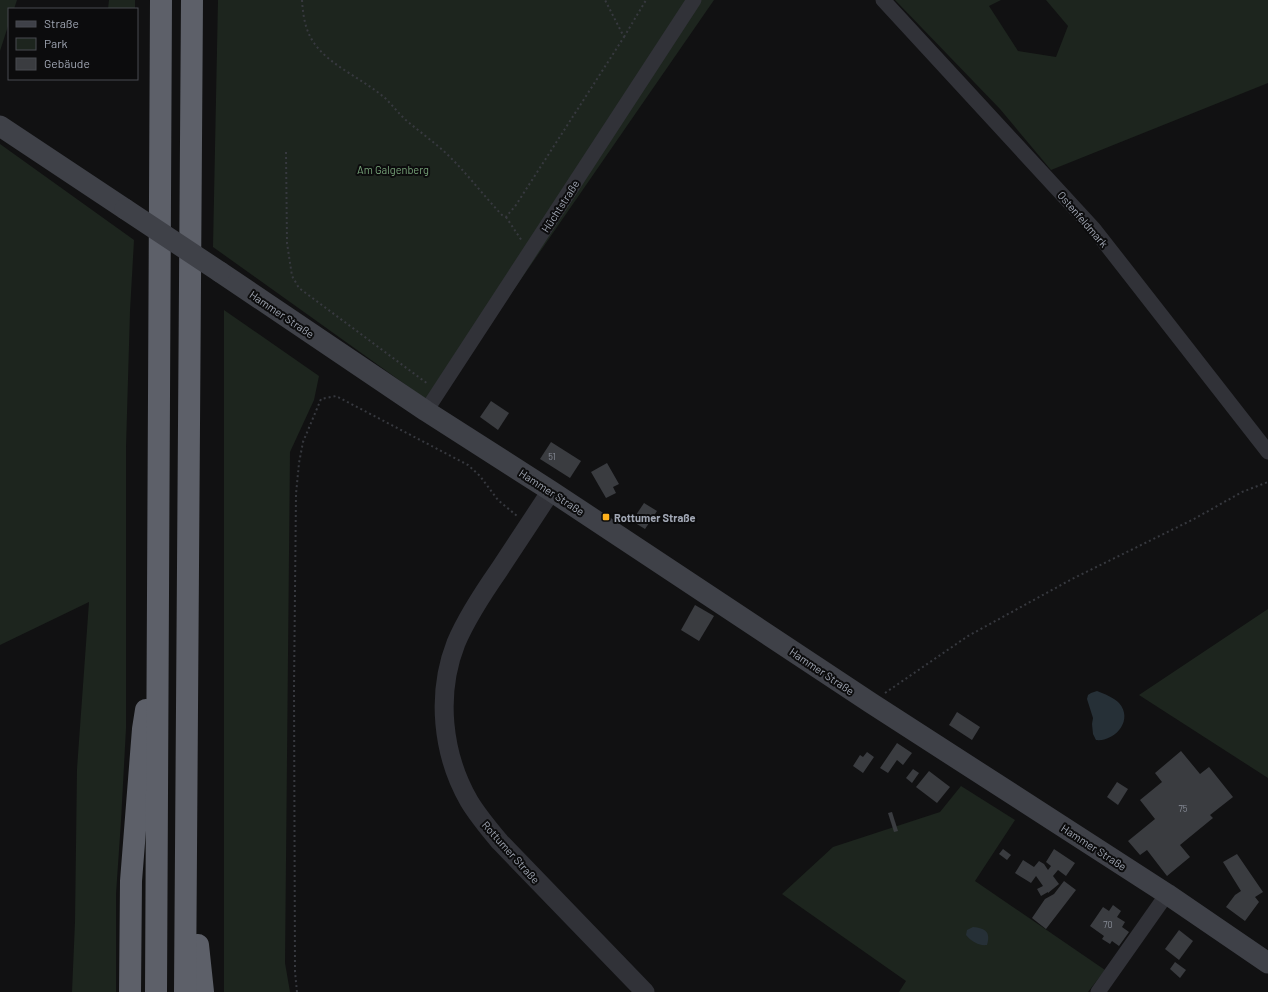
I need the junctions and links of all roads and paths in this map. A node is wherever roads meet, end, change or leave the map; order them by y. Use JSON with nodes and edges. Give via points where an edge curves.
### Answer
{"nodes":[{"id":1,"x":162,"y":0,"type":"edge"},
{"id":2,"x":192,"y":0,"type":"edge"},
{"id":3,"x":302,"y":0,"type":"edge"},
{"id":4,"x":605,"y":0,"type":"edge"},
{"id":5,"x":646,"y":0,"type":"edge"},
{"id":6,"x":694,"y":0,"type":"edge"},
{"id":7,"x":883,"y":0,"type":"edge"},
{"id":8,"x":624,"y":37,"type":"junction"},
{"id":9,"x":0,"y":126,"type":"edge"},
{"id":10,"x":286,"y":152,"type":"dead end"},
{"id":11,"x":506,"y":217,"type":"junction"},
{"id":12,"x":530,"y":253,"type":"junction"},
{"id":13,"x":439,"y":392,"type":"junction"},
{"id":14,"x":426,"y":411,"type":"junction"},
{"id":15,"x":1268,"y":452,"type":"edge"},
{"id":16,"x":1268,"y":482,"type":"edge"},
{"id":17,"x":551,"y":491,"type":"junction"},
{"id":18,"x":529,"y":525,"type":"junction"},
{"id":19,"x":158,"y":642,"type":"junction"},
{"id":20,"x":871,"y":703,"type":"junction"},
{"id":21,"x":186,"y":839,"type":"junction"},
{"id":22,"x":1167,"y":894,"type":"junction"},
{"id":23,"x":1268,"y":963,"type":"edge"},
{"id":24,"x":130,"y":992,"type":"edge"},
{"id":25,"x":156,"y":992,"type":"edge"},
{"id":26,"x":185,"y":992,"type":"edge"},
{"id":27,"x":203,"y":992,"type":"edge"},
{"id":28,"x":296,"y":992,"type":"edge"},
{"id":29,"x":645,"y":992,"type":"edge"},
{"id":30,"x":1098,"y":992,"type":"edge"}],
"edges":[{"from":1,"to":19,"type":"highway"},
{"from":2,"to":21,"type":"highway"},
{"from":3,"to":11,"type":"path","via":[[303,16],[314,44],[336,65],[358,77],[385,99],[450,157]]},
{"from":4,"to":8,"type":"path"},
{"from":5,"to":8,"type":"path"},
{"from":6,"to":12,"type":"street","name":"Hüchtstraße"},
{"from":7,"to":15,"type":"street","name":"Ostenfeldmark","via":[[1094,229]]},
{"from":8,"to":11,"type":"path"},
{"from":9,"to":14,"type":"main road","name":"Hammer Straße","bridge":true},
{"from":10,"to":13,"type":"path","via":[[287,243],[292,276],[298,288]]},
{"from":11,"to":12,"type":"path"},
{"from":12,"to":13,"type":"street","name":"Hüchtstraße"},
{"from":13,"to":14,"type":"street","name":"Hüchtstraße"},
{"from":14,"to":17,"type":"main road","name":"Hammer Straße"},
{"from":16,"to":20,"type":"path","via":[[1242,492],[1194,519],[1072,579],[968,636]]},
{"from":17,"to":18,"type":"street","name":"Rottumer Straße"},
{"from":17,"to":20,"type":"main road","name":"Hammer Straße"},
{"from":18,"to":28,"type":"path","via":[[498,500],[468,465],[336,396],[322,399],[303,442],[296,494]]},
{"from":18,"to":29,"type":"street","name":"Rottumer Straße","via":[[476,604],[456,642],[448,666],[445,696],[445,726],[449,754],[469,802],[483,822]]},
{"from":19,"to":24,"type":"highway","via":[[143,729],[131,881]]},
{"from":19,"to":25,"type":"highway"},
{"from":20,"to":22,"type":"main road","name":"Hammer Straße"},
{"from":21,"to":26,"type":"highway"},
{"from":21,"to":27,"type":"highway"},
{"from":22,"to":23,"type":"main road","name":"Hammer Straße"},
{"from":22,"to":30,"type":"street"}]}
